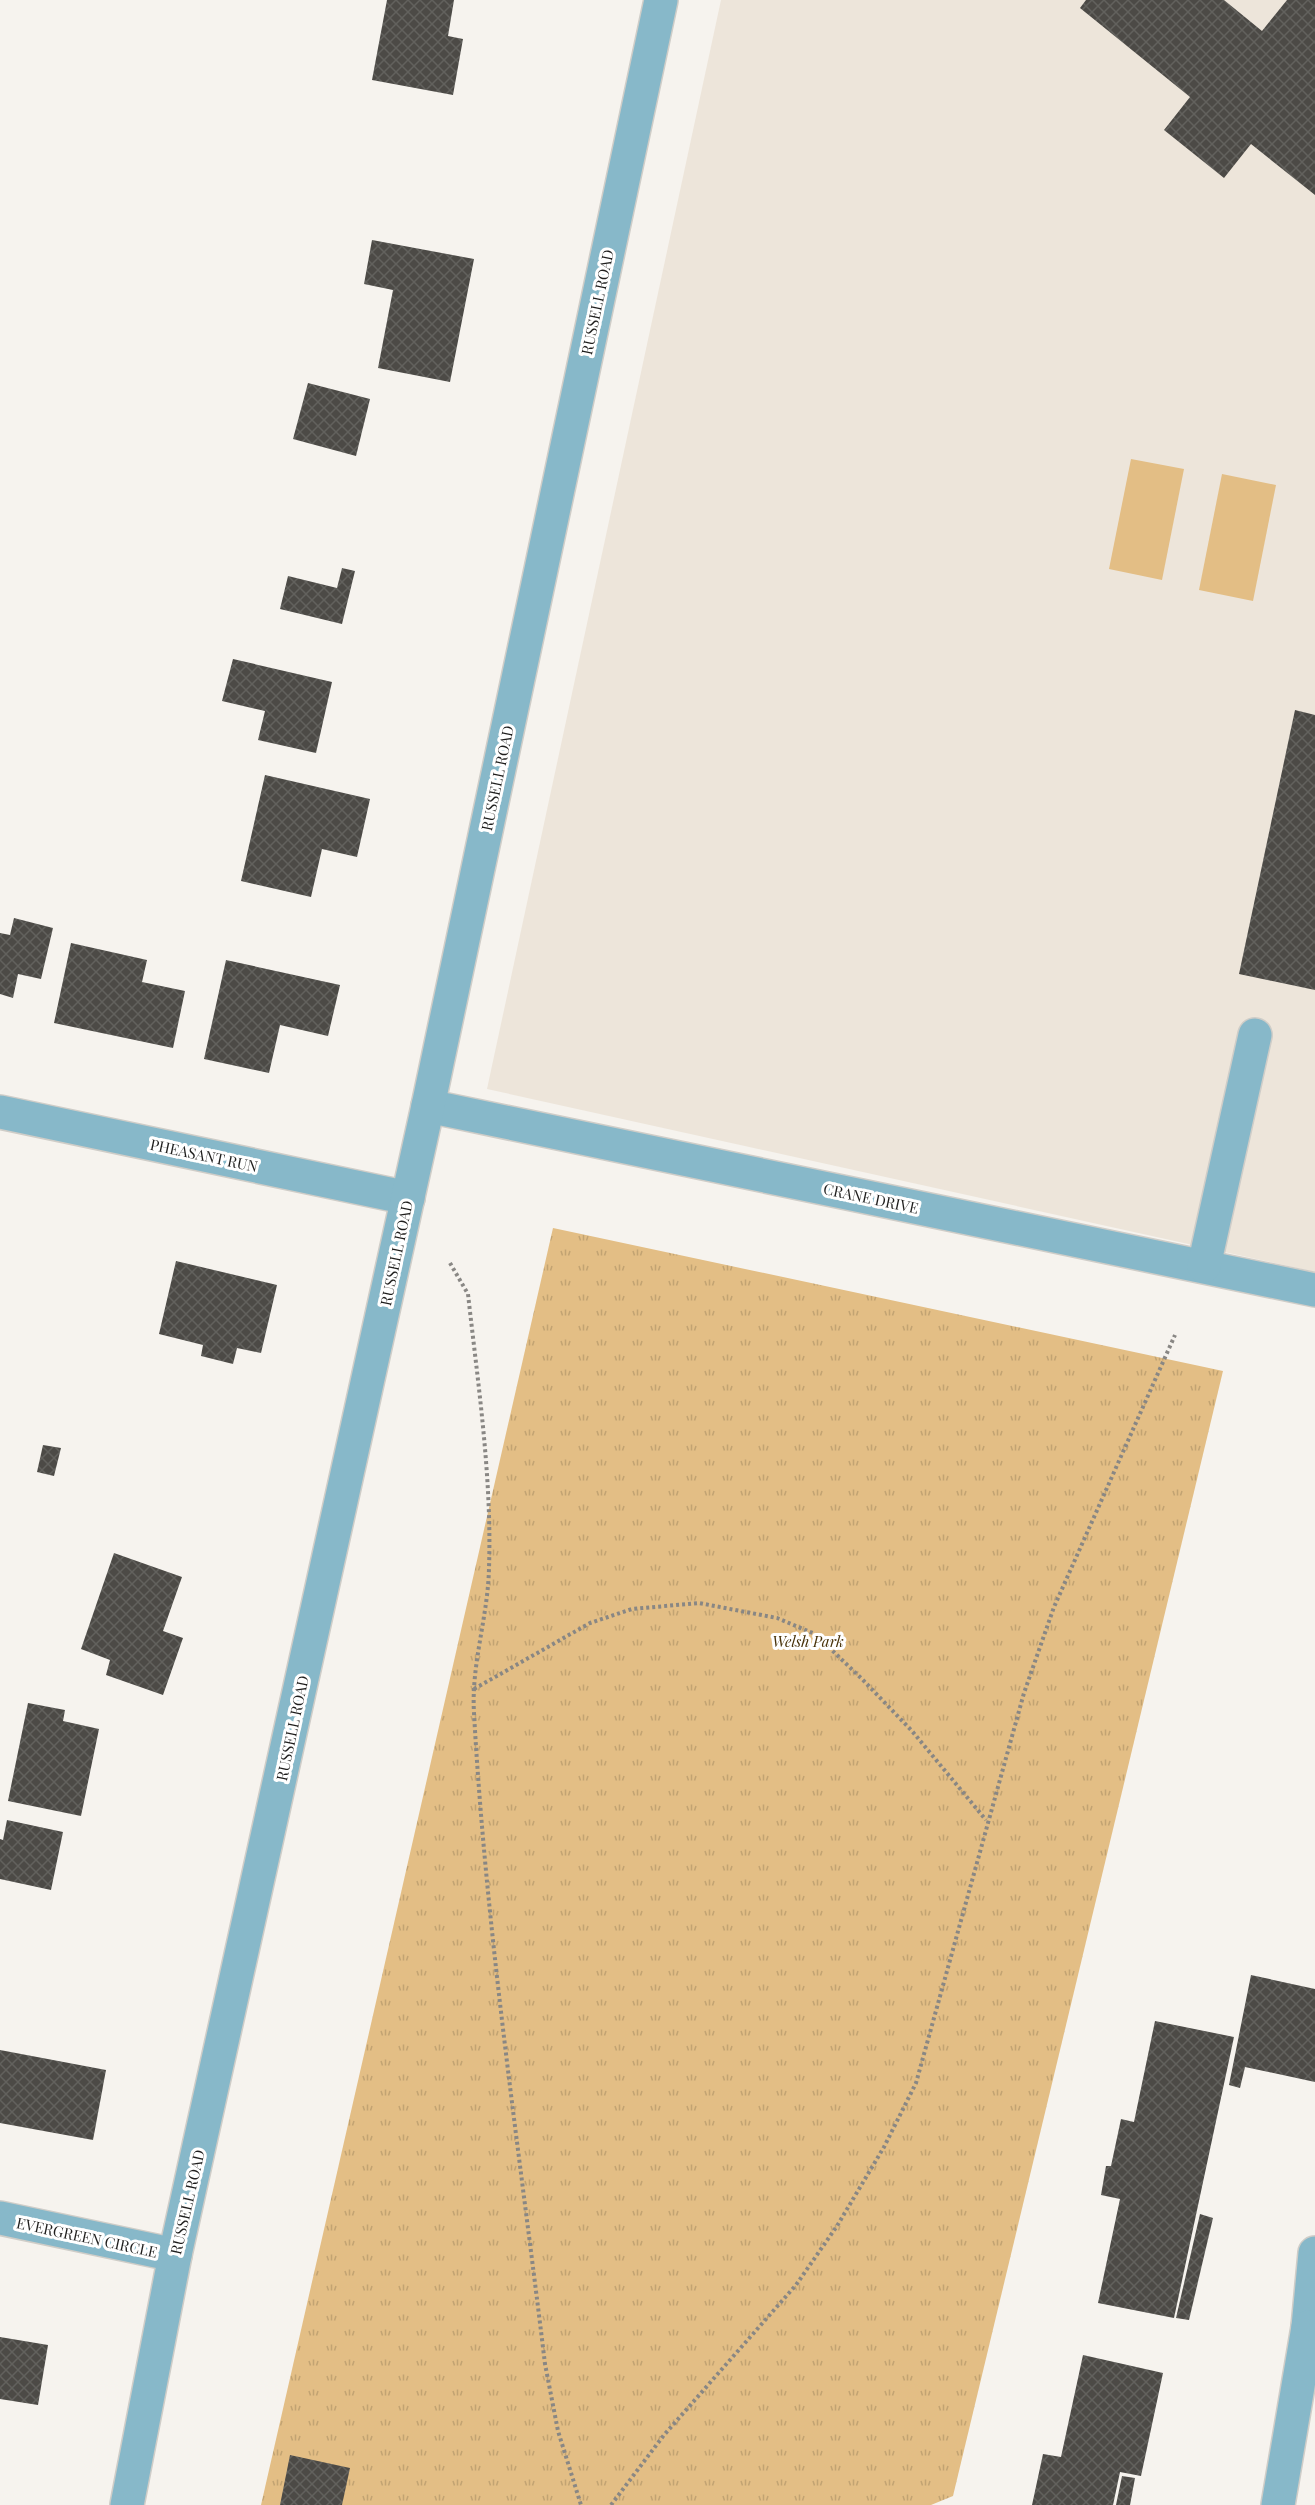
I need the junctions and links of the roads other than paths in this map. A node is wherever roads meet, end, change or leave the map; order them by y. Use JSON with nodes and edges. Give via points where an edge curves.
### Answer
{"nodes":[{"id":1,"x":661,"y":0,"type":"edge"},
{"id":2,"x":1255,"y":1035,"type":"dead end"},
{"id":3,"x":428,"y":1106,"type":"junction"},
{"id":4,"x":0,"y":1112,"type":"edge"},
{"id":5,"x":408,"y":1198,"type":"junction"},
{"id":6,"x":1204,"y":1266,"type":"junction"},
{"id":7,"x":1315,"y":1290,"type":"edge"},
{"id":8,"x":0,"y":2218,"type":"edge"},
{"id":9,"x":1315,"y":2253,"type":"edge"},
{"id":10,"x":175,"y":2255,"type":"junction"},
{"id":11,"x":1312,"y":2327,"type":"edge"},
{"id":12,"x":127,"y":2505,"type":"edge"},
{"id":13,"x":1278,"y":2505,"type":"edge"}],
"edges":[{"from":1,"to":3,"type":"street","name":"RUSSELL ROAD"},
{"from":2,"to":6,"type":"street"},
{"from":3,"to":5,"type":"street","name":"RUSSELL ROAD"},
{"from":3,"to":6,"type":"street","name":"CRANE DRIVE"},
{"from":4,"to":5,"type":"street","name":"PHEASANT RUN"},
{"from":5,"to":10,"type":"street","name":"RUSSELL ROAD"},
{"from":6,"to":7,"type":"street","name":"CRANE DRIVE"},
{"from":8,"to":10,"type":"street","name":"EVERGREEN CIRCLE"},
{"from":9,"to":11,"type":"street"},
{"from":10,"to":12,"type":"street","name":"RUSSELL ROAD"},
{"from":11,"to":13,"type":"street"}]}
